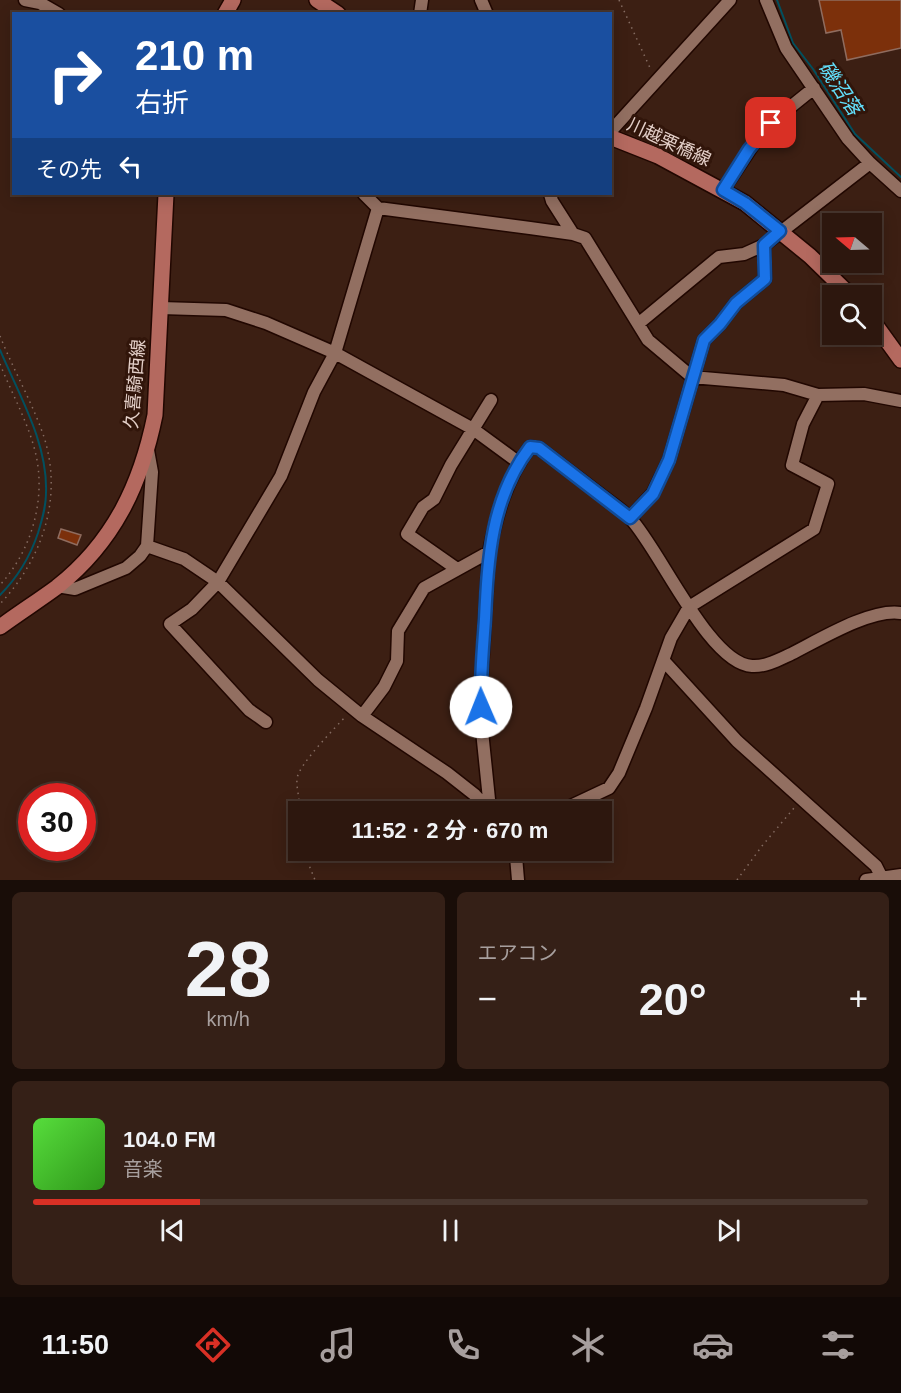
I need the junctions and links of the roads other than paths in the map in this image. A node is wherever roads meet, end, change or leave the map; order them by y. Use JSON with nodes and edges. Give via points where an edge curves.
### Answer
{"nodes":[{"id":1,"x":25,"y":0,"type":"edge"},
{"id":2,"x":317,"y":0,"type":"edge"},
{"id":3,"x":730,"y":0,"type":"edge"},
{"id":4,"x":766,"y":0,"type":"edge"},
{"id":5,"x":56,"y":12,"type":"edge"},
{"id":6,"x":335,"y":12,"type":"edge"},
{"id":7,"x":814,"y":88,"type":"junction"},
{"id":8,"x":612,"y":130,"type":"edge"},
{"id":9,"x":612,"y":138,"type":"edge"},
{"id":10,"x":870,"y":163,"type":"junction"},
{"id":11,"x":723,"y":190,"type":"junction"},
{"id":12,"x":901,"y":190,"type":"edge"},
{"id":13,"x":166,"y":195,"type":"edge"},
{"id":14,"x":365,"y":195,"type":"edge"},
{"id":15,"x":550,"y":195,"type":"edge"},
{"id":16,"x":378,"y":208,"type":"junction"},
{"id":17,"x":780,"y":231,"type":"junction"},
{"id":18,"x":573,"y":234,"type":"junction"},
{"id":19,"x":764,"y":245,"type":"junction"},
{"id":20,"x":840,"y":285,"type":"edge"},
{"id":21,"x":161,"y":308,"type":"junction"},
{"id":22,"x":638,"y":324,"type":"junction"},
{"id":23,"x":882,"y":334,"type":"edge"},
{"id":24,"x":335,"y":353,"type":"junction"},
{"id":25,"x":901,"y":360,"type":"edge"},
{"id":26,"x":692,"y":377,"type":"junction"},
{"id":27,"x":818,"y":395,"type":"junction"},
{"id":28,"x":491,"y":400,"type":"dead end"},
{"id":29,"x":901,"y":401,"type":"edge"},
{"id":30,"x":473,"y":429,"type":"junction"},
{"id":31,"x":148,"y":450,"type":"junction"},
{"id":32,"x":518,"y":462,"type":"junction"},
{"id":33,"x":630,"y":518,"type":"junction"},
{"id":34,"x":147,"y":546,"type":"junction"},
{"id":35,"x":489,"y":552,"type":"junction"},
{"id":36,"x":457,"y":569,"type":"junction"},
{"id":37,"x":218,"y":582,"type":"junction"},
{"id":38,"x":57,"y":586,"type":"junction"},
{"id":39,"x":689,"y":607,"type":"junction"},
{"id":40,"x":19,"y":613,"type":"junction"},
{"id":41,"x":901,"y":613,"type":"edge"},
{"id":42,"x":0,"y":617,"type":"edge"},
{"id":43,"x":0,"y":627,"type":"edge"},
{"id":44,"x":663,"y":660,"type":"junction"},
{"id":45,"x":358,"y":712,"type":"junction"},
{"id":46,"x":266,"y":722,"type":"dead end"},
{"id":47,"x":481,"y":801,"type":"edge"},
{"id":48,"x":489,"y":801,"type":"edge"},
{"id":49,"x":581,"y":801,"type":"edge"},
{"id":50,"x":517,"y":861,"type":"edge"},
{"id":51,"x":901,"y":875,"type":"edge"},
{"id":52,"x":882,"y":878,"type":"junction"},
{"id":53,"x":518,"y":880,"type":"edge"},
{"id":54,"x":866,"y":880,"type":"edge"}],
"edges":[{"from":1,"to":5,"type":"street"},
{"from":2,"to":6,"type":"main road"},
{"from":3,"to":8,"type":"street"},
{"from":4,"to":7,"type":"street","via":[[786,48]]},
{"from":7,"to":10,"type":"street","via":[[848,139]]},
{"from":7,"to":11,"type":"street","via":[[759,136]]},
{"from":9,"to":11,"type":"main road","name":"川越栗橋線","via":[[658,156]]},
{"from":10,"to":12,"type":"street"},
{"from":10,"to":17,"type":"street"},
{"from":11,"to":17,"type":"main road","name":"川越栗橋線"},
{"from":13,"to":21,"type":"main road","name":"久喜騎西線"},
{"from":14,"to":16,"type":"street"},
{"from":15,"to":18,"type":"street"},
{"from":16,"to":18,"type":"street"},
{"from":16,"to":24,"type":"street"},
{"from":17,"to":19,"type":"street"},
{"from":17,"to":20,"type":"main road","name":"川越栗橋線"},
{"from":18,"to":22,"type":"street","via":[[585,238]]},
{"from":19,"to":22,"type":"street","via":[[744,254],[719,257]]},
{"from":19,"to":26,"type":"street","via":[[765,279],[736,303],[704,340]]},
{"from":21,"to":24,"type":"street","via":[[226,310]]},
{"from":21,"to":31,"type":"main road","name":"久喜騎西線","via":[[155,414]]},
{"from":22,"to":26,"type":"street","via":[[648,340]]},
{"from":23,"to":25,"type":"main road"},
{"from":24,"to":30,"type":"street"},
{"from":24,"to":37,"type":"street","via":[[314,392],[281,476]]},
{"from":26,"to":27,"type":"street","via":[[784,385]]},
{"from":26,"to":33,"type":"street","via":[[669,460],[653,494]]},
{"from":27,"to":29,"type":"street","via":[[864,394]]},
{"from":27,"to":39,"type":"street","via":[[803,424],[792,465],[828,484],[814,529]]},
{"from":28,"to":30,"type":"street"},
{"from":30,"to":32,"type":"street"},
{"from":30,"to":36,"type":"street","via":[[434,499],[423,507],[407,534]]},
{"from":31,"to":34,"type":"street","via":[[152,472]]},
{"from":31,"to":38,"type":"main road","name":"久喜騎西線","via":[[135,487],[100,544]]},
{"from":32,"to":33,"type":"street","via":[[530,447],[539,448]]},
{"from":32,"to":35,"type":"street","via":[[497,512]]},
{"from":33,"to":39,"type":"street"},
{"from":34,"to":37,"type":"street","via":[[184,559]]},
{"from":34,"to":38,"type":"street","via":[[126,568],[75,589]]},
{"from":35,"to":36,"type":"street"},
{"from":35,"to":48,"type":"street","via":[[481,684]]},
{"from":36,"to":45,"type":"street","via":[[424,588],[398,631],[397,661],[384,687]]},
{"from":37,"to":45,"type":"street","via":[[318,680]]},
{"from":37,"to":46,"type":"street","via":[[192,609],[170,624],[249,710]]},
{"from":38,"to":40,"type":"main road","name":"久喜騎西線"},
{"from":39,"to":41,"type":"street","via":[[722,651],[752,666],[775,662],[881,613]]},
{"from":39,"to":44,"type":"street"},
{"from":40,"to":42,"type":"street"},
{"from":40,"to":43,"type":"main road","name":"久喜騎西線"},
{"from":44,"to":49,"type":"street","via":[[619,773],[609,788]]},
{"from":44,"to":52,"type":"street","via":[[737,741],[876,866]]},
{"from":45,"to":47,"type":"street"},
{"from":50,"to":53,"type":"street"},
{"from":51,"to":52,"type":"street"},
{"from":52,"to":54,"type":"street"}]}
